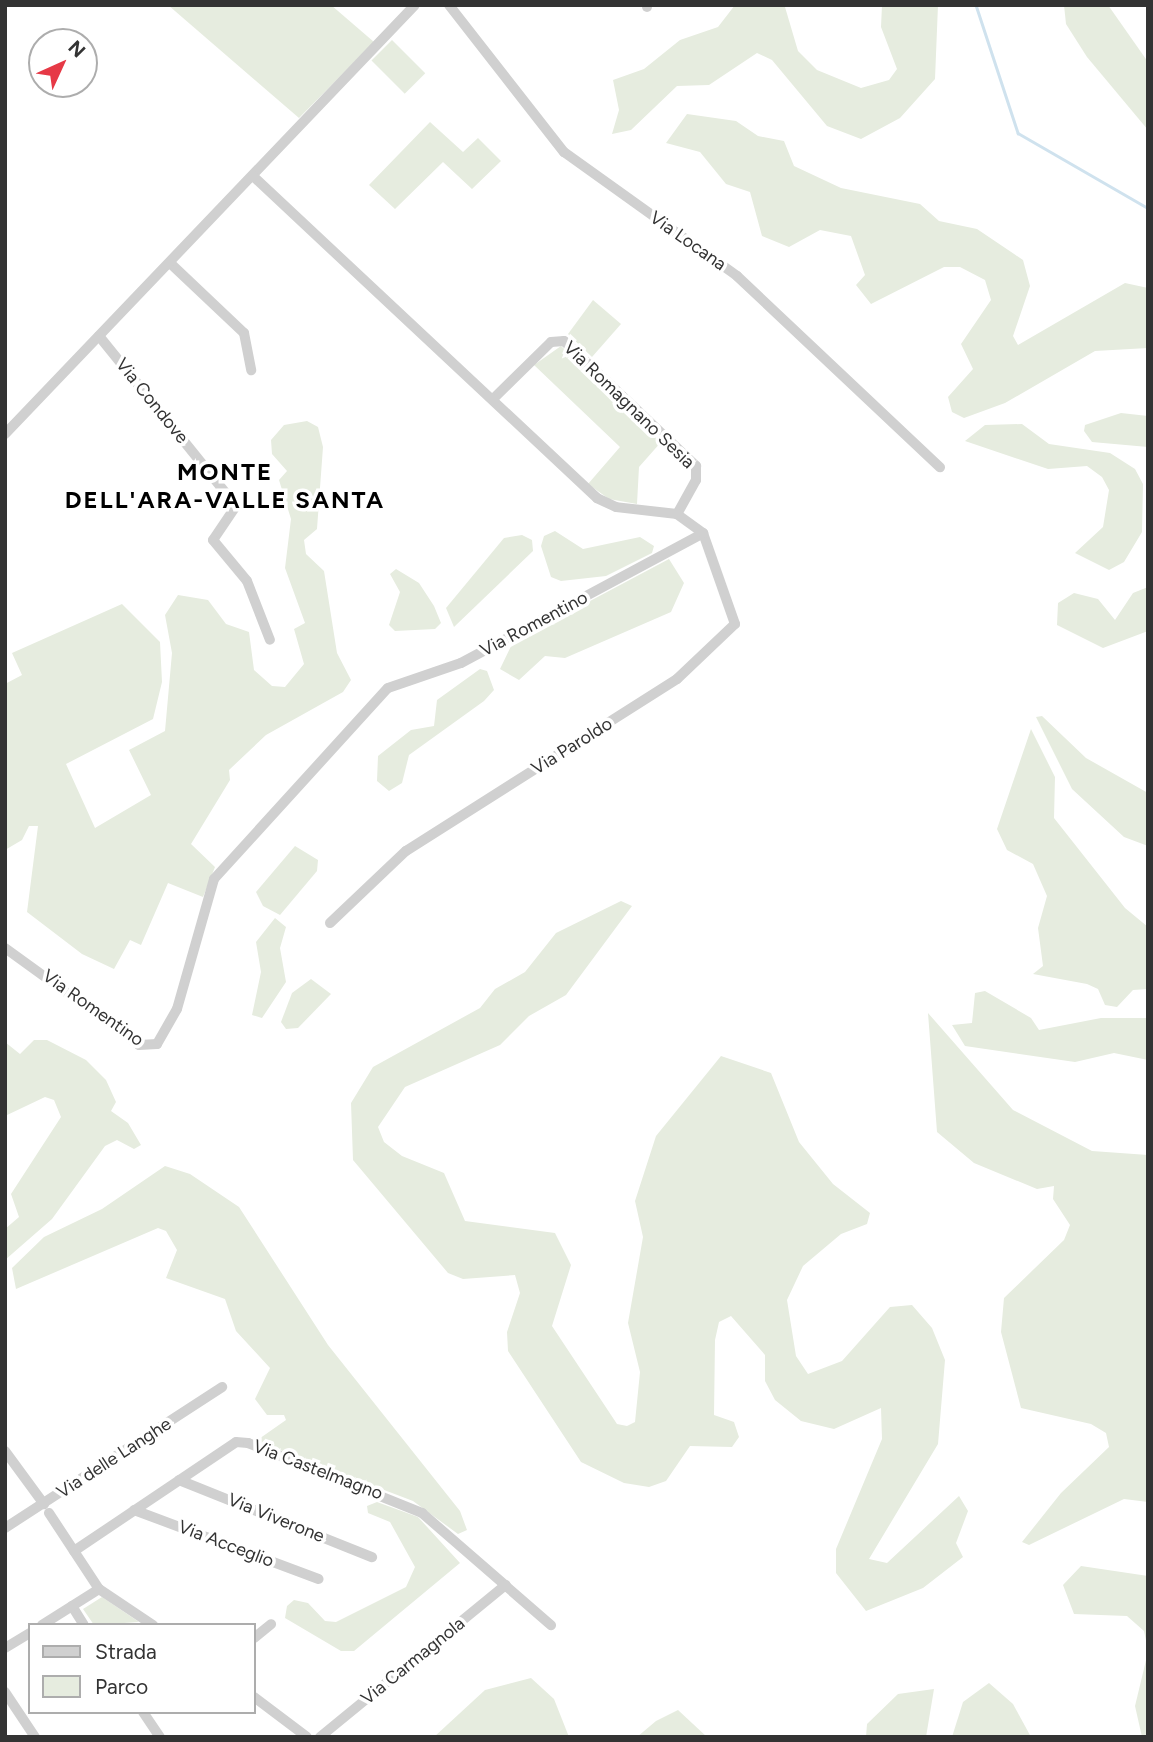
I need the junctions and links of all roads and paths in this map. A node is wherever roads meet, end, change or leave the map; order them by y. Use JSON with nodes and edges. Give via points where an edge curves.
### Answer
{"nodes":[{"id":1,"x":415,"y":5,"type":"edge"},
{"id":2,"x":449,"y":5,"type":"edge"},
{"id":3,"x":253,"y":176,"type":"junction"},
{"id":4,"x":170,"y":263,"type":"junction"},
{"id":5,"x":99,"y":336,"type":"junction"},
{"id":6,"x":251,"y":370,"type":"dead end"},
{"id":7,"x":494,"y":399,"type":"junction"},
{"id":8,"x":5,"y":434,"type":"edge"},
{"id":9,"x":940,"y":467,"type":"dead end"},
{"id":10,"x":677,"y":514,"type":"junction"},
{"id":11,"x":703,"y":533,"type":"junction"},
{"id":12,"x":270,"y":640,"type":"dead end"},
{"id":13,"x":330,"y":923,"type":"dead end"},
{"id":14,"x":5,"y":948,"type":"edge"},
{"id":15,"x":222,"y":1387,"type":"dead end"},
{"id":16,"x":5,"y":1451,"type":"edge"},
{"id":17,"x":179,"y":1479,"type":"junction"},
{"id":18,"x":47,"y":1508,"type":"junction"},
{"id":19,"x":134,"y":1510,"type":"junction"},
{"id":20,"x":5,"y":1528,"type":"edge"},
{"id":21,"x":74,"y":1551,"type":"junction"},
{"id":22,"x":372,"y":1557,"type":"dead end"},
{"id":23,"x":319,"y":1579,"type":"dead end"},
{"id":24,"x":506,"y":1585,"type":"junction"},
{"id":25,"x":99,"y":1589,"type":"junction"},
{"id":26,"x":72,"y":1606,"type":"junction"},
{"id":27,"x":45,"y":1623,"type":"edge"},
{"id":28,"x":83,"y":1623,"type":"edge"},
{"id":29,"x":150,"y":1623,"type":"edge"},
{"id":30,"x":271,"y":1624,"type":"dead end"},
{"id":31,"x":551,"y":1625,"type":"dead end"},
{"id":32,"x":28,"y":1634,"type":"edge"},
{"id":33,"x":256,"y":1636,"type":"edge"},
{"id":34,"x":5,"y":1648,"type":"edge"},
{"id":35,"x":5,"y":1692,"type":"edge"},
{"id":36,"x":256,"y":1699,"type":"edge"},
{"id":37,"x":144,"y":1714,"type":"edge"},
{"id":38,"x":35,"y":1737,"type":"edge"},
{"id":39,"x":160,"y":1737,"type":"edge"},
{"id":40,"x":307,"y":1737,"type":"edge"},
{"id":41,"x":320,"y":1737,"type":"edge"}],
"edges":[{"from":1,"to":3,"type":"street"},
{"from":2,"to":9,"type":"street","name":"Via Locana","via":[[564,152],[743,281]]},
{"from":3,"to":4,"type":"street"},
{"from":3,"to":7,"type":"street"},
{"from":4,"to":5,"type":"street"},
{"from":4,"to":6,"type":"street","via":[[244,333]]},
{"from":5,"to":8,"type":"street"},
{"from":5,"to":12,"type":"street","name":"Via Condove","via":[[236,506],[213,540],[247,581]]},
{"from":7,"to":10,"type":"street","via":[[601,501]]},
{"from":7,"to":10,"type":"street","name":"Via Romagnano Sesia","via":[[551,342],[564,341],[695,464],[697,477]]},
{"from":10,"to":11,"type":"street"},
{"from":11,"to":13,"type":"street","name":"Via Paroldo","via":[[735,624],[668,685],[406,851]]},
{"from":11,"to":14,"type":"street","name":"Via Romentino","via":[[461,663],[388,688],[214,879],[177,1009],[157,1044],[139,1045]]},
{"from":15,"to":18,"type":"street","name":"Via delle Langhe"},
{"from":16,"to":18,"type":"street"},
{"from":17,"to":19,"type":"street","name":"Via Castelmagno"},
{"from":17,"to":22,"type":"street","name":"Via Viverone"},
{"from":17,"to":24,"type":"street","name":"Via Castelmagno","via":[[236,1442],[248,1443],[410,1506]]},
{"from":18,"to":20,"type":"street","name":"Via delle Langhe"},
{"from":18,"to":21,"type":"street"},
{"from":19,"to":21,"type":"street","name":"Via Castelmagno"},
{"from":19,"to":23,"type":"street","name":"Via Acceglio"},
{"from":21,"to":25,"type":"street"},
{"from":24,"to":31,"type":"street","name":"Via Castelmagno"},
{"from":24,"to":41,"type":"street","name":"Via Carmagnola"},
{"from":25,"to":26,"type":"street"},
{"from":25,"to":29,"type":"street"},
{"from":26,"to":27,"type":"street"},
{"from":26,"to":28,"type":"street"},
{"from":30,"to":33,"type":"street"},
{"from":32,"to":34,"type":"street"},
{"from":35,"to":38,"type":"street"},
{"from":36,"to":40,"type":"street"},
{"from":37,"to":39,"type":"street"}]}
